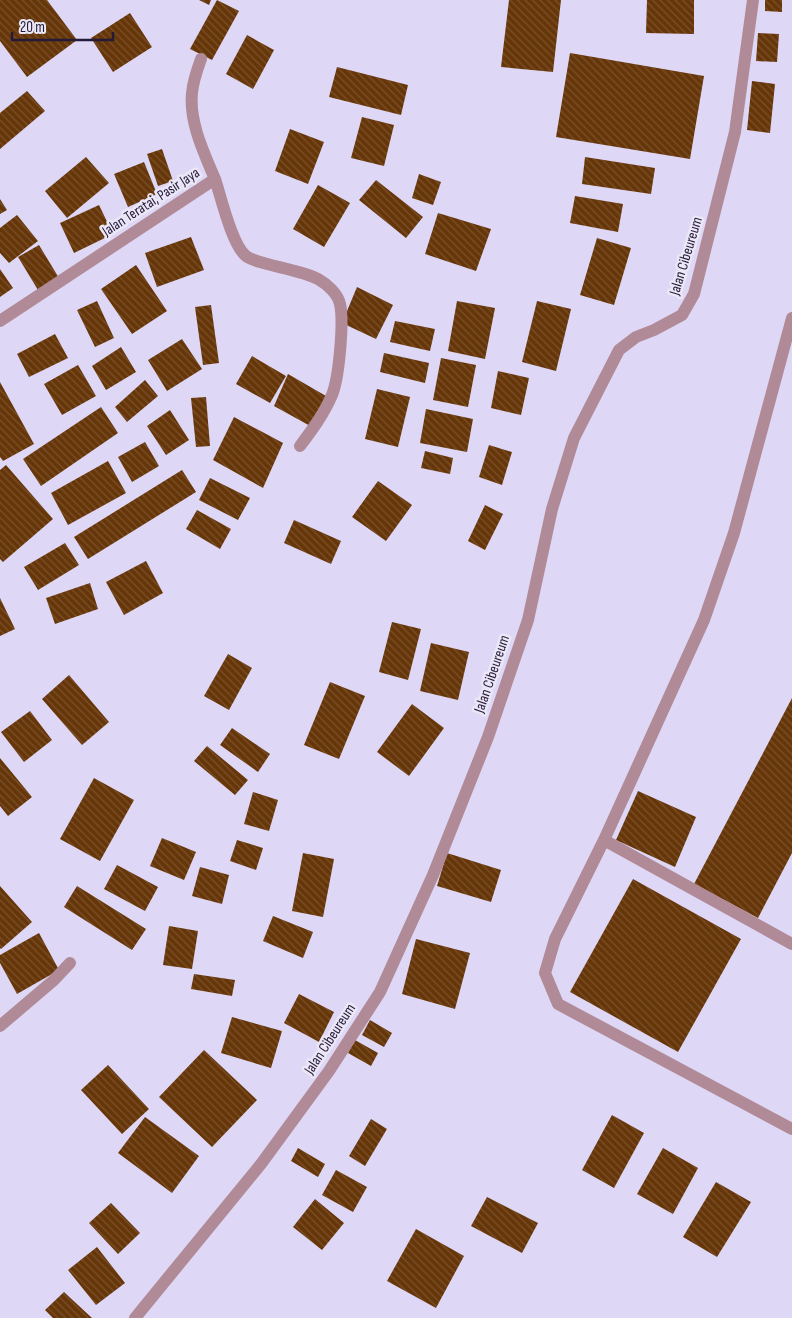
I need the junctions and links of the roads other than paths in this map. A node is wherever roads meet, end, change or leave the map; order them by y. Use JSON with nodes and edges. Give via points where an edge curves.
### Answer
{"nodes":[{"id":1,"x":753,"y":0,"type":"edge"},
{"id":2,"x":201,"y":59,"type":"dead end"},
{"id":3,"x":215,"y":179,"type":"junction"},
{"id":4,"x":792,"y":318,"type":"edge"},
{"id":5,"x":0,"y":321,"type":"edge"},
{"id":6,"x":300,"y":446,"type":"dead end"},
{"id":7,"x":604,"y":840,"type":"junction"},
{"id":8,"x":792,"y":944,"type":"edge"},
{"id":9,"x":70,"y":963,"type":"dead end"},
{"id":10,"x":5,"y":1022,"type":"edge"},
{"id":11,"x":792,"y":1129,"type":"edge"},
{"id":12,"x":135,"y":1318,"type":"edge"}],
"edges":[{"from":1,"to":12,"type":"street","name":"Jalan Cibeureum","via":[[736,132],[694,294],[682,315],[636,337],[619,350],[574,438],[552,509],[528,620],[488,737],[433,875],[380,992],[330,1071],[266,1157]]},
{"from":2,"to":3,"type":"street","name":"Jalan Teratai, Pasir Jaya","via":[[192,95],[194,114]]},
{"from":3,"to":5,"type":"street","name":"Jalan Teratai, Pasir Jaya"},
{"from":3,"to":6,"type":"street","via":[[236,246],[247,257],[320,280],[335,293],[340,304],[340,350],[334,392],[322,417]]},
{"from":4,"to":7,"type":"street","via":[[734,533],[710,602],[678,682]]},
{"from":7,"to":8,"type":"street"},
{"from":7,"to":11,"type":"street","via":[[555,939],[545,973],[558,1004]]},
{"from":9,"to":10,"type":"street"}]}
